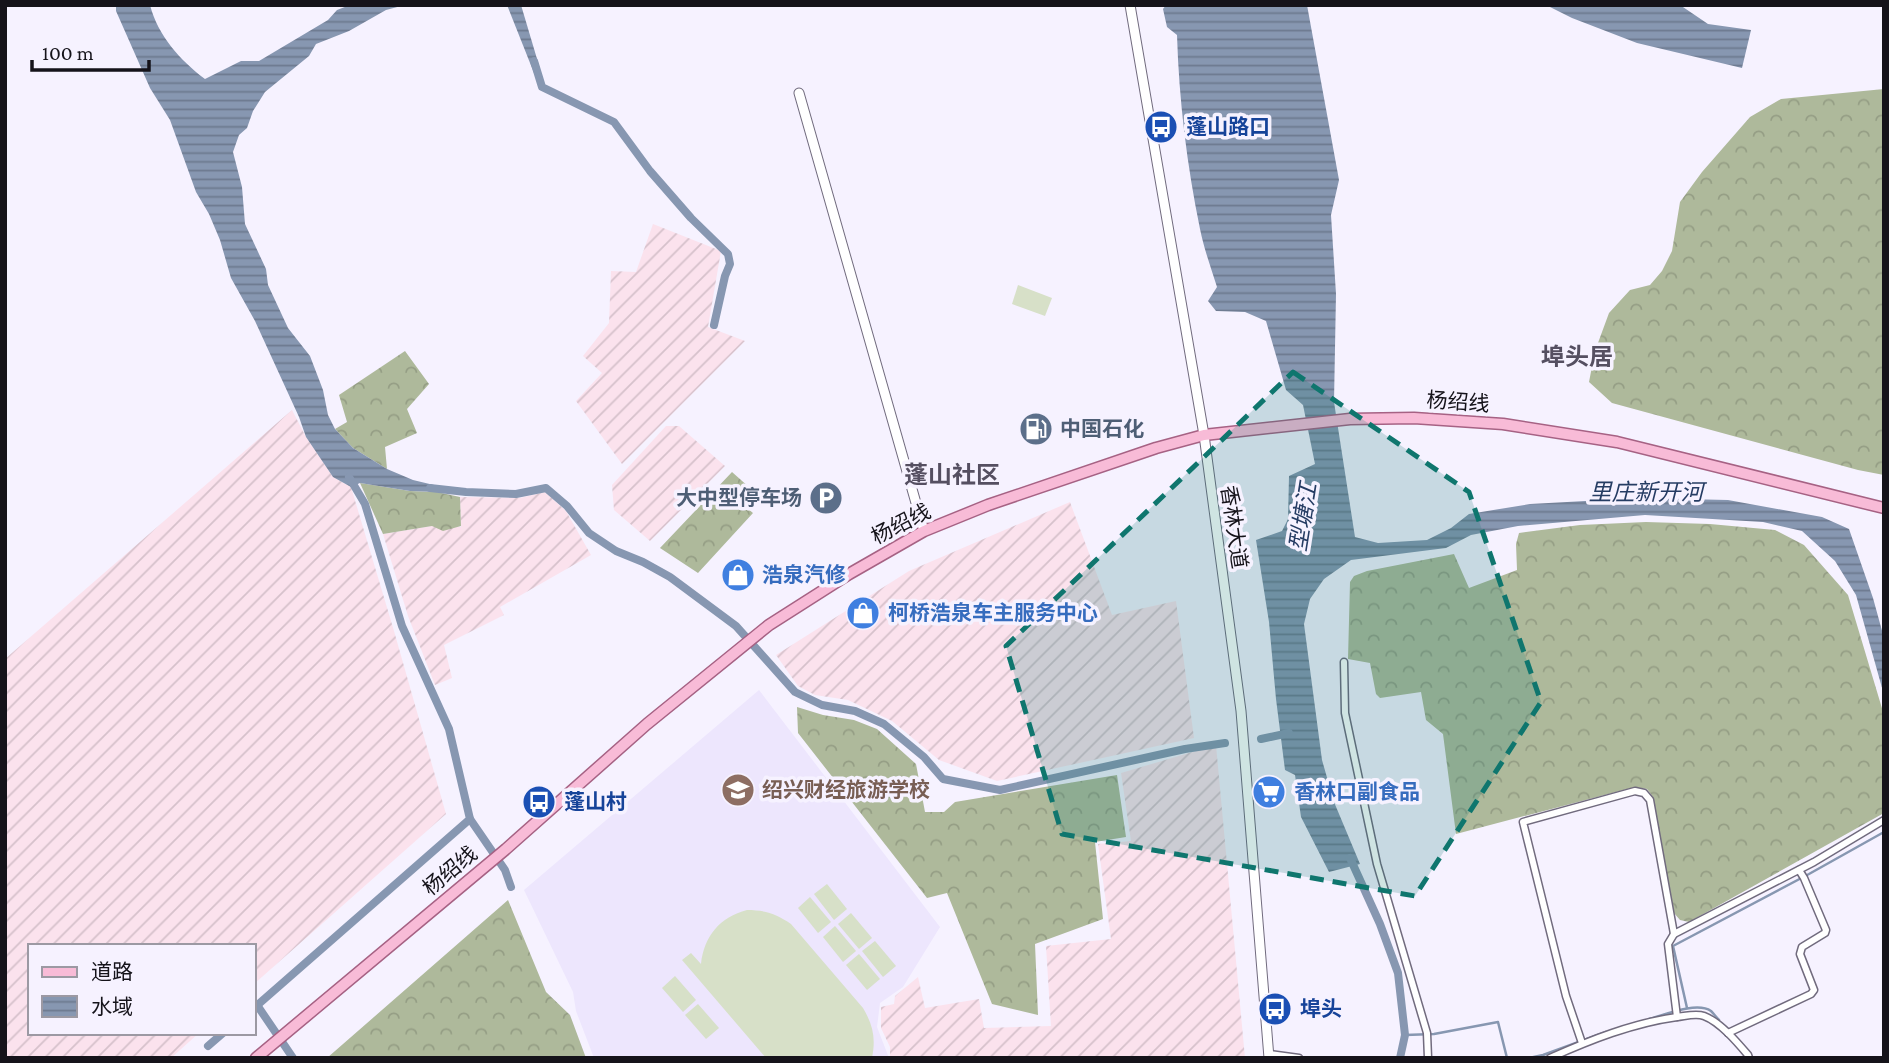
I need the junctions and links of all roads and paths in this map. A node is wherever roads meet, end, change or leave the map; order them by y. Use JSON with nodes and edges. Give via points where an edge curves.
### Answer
{"nodes":[{"id":1,"x":1130,"y":5,"type":"edge"},
{"id":2,"x":799,"y":93,"type":"dead end"},
{"id":3,"x":1204,"y":435,"type":"junction"},
{"id":4,"x":1884,"y":508,"type":"edge"},
{"id":5,"x":924,"y":531,"type":"junction"},
{"id":6,"x":1344,"y":662,"type":"dead end"},
{"id":7,"x":1884,"y":820,"type":"edge"},
{"id":8,"x":1799,"y":870,"type":"junction"},
{"id":9,"x":1674,"y":934,"type":"junction"},
{"id":10,"x":1677,"y":1012,"type":"junction"},
{"id":11,"x":1728,"y":1033,"type":"junction"},
{"id":12,"x":1581,"y":1040,"type":"junction"},
{"id":13,"x":1269,"y":1056,"type":"edge"},
{"id":14,"x":256,"y":1058,"type":"edge"},
{"id":15,"x":1299,"y":1058,"type":"edge"},
{"id":16,"x":1427,"y":1058,"type":"edge"},
{"id":17,"x":1550,"y":1058,"type":"edge"},
{"id":18,"x":1749,"y":1058,"type":"edge"}],
"edges":[{"from":1,"to":3,"type":"street","name":"香林大道"},
{"from":2,"to":5,"type":"street"},
{"from":3,"to":4,"type":"main road","name":"杨绍线","via":[[1350,419],[1503,424],[1616,442]]},
{"from":3,"to":5,"type":"main road","name":"杨绍线","via":[[988,505]]},
{"from":3,"to":13,"type":"street","name":"香林大道","via":[[1241,710]]},
{"from":5,"to":14,"type":"main road","name":"杨绍线","via":[[849,574],[742,646]]},
{"from":6,"to":16,"type":"street","via":[[1345,713],[1377,864],[1427,1035]]},
{"from":7,"to":8,"type":"street"},
{"from":8,"to":9,"type":"street"},
{"from":8,"to":11,"type":"street","via":[[1826,930],[1800,950],[1814,990]]},
{"from":9,"to":10,"type":"street","via":[[1668,944]]},
{"from":9,"to":12,"type":"street","via":[[1650,800],[1644,793],[1635,791],[1523,822]]},
{"from":10,"to":11,"type":"street","via":[[1705,1016]]},
{"from":10,"to":12,"type":"street"},
{"from":11,"to":18,"type":"street"},
{"from":12,"to":17,"type":"street"},
{"from":13,"to":15,"type":"street"}]}
